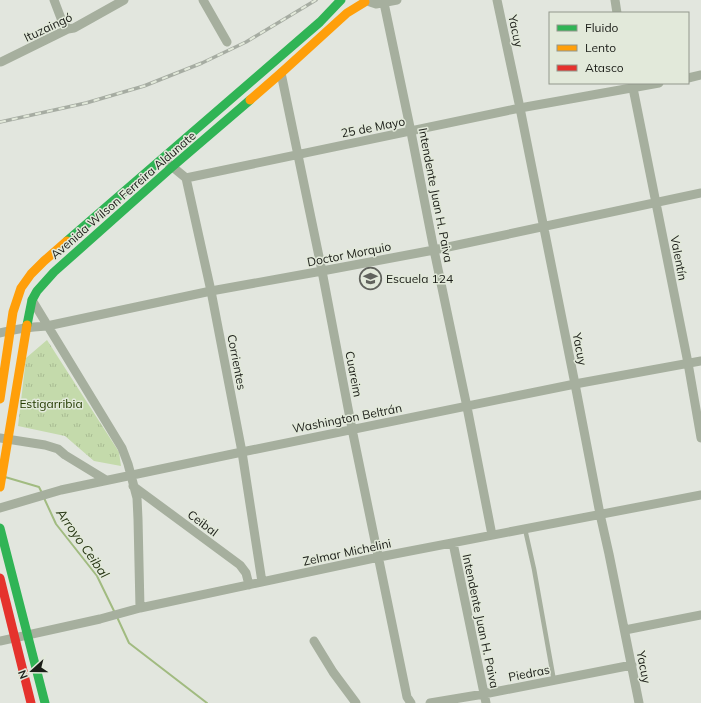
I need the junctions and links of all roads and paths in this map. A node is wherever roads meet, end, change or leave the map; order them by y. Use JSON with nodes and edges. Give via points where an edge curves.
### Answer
{"nodes":[{"id":1,"x":54,"y":0,"type":"edge"},
{"id":2,"x":124,"y":0,"type":"edge"},
{"id":3,"x":203,"y":0,"type":"edge"},
{"id":4,"x":341,"y":0,"type":"edge"},
{"id":5,"x":396,"y":0,"type":"edge"},
{"id":6,"x":497,"y":0,"type":"edge"},
{"id":7,"x":615,"y":0,"type":"edge"},
{"id":8,"x":367,"y":1,"type":"edge"},
{"id":9,"x":384,"y":2,"type":"edge"},
{"id":10,"x":617,"y":12,"type":"edge"},
{"id":11,"x":68,"y":29,"type":"junction"},
{"id":12,"x":227,"y":42,"type":"dead end"},
{"id":13,"x":1,"y":62,"type":"dead end"},
{"id":14,"x":281,"y":73,"type":"junction"},
{"id":15,"x":701,"y":75,"type":"edge"},
{"id":16,"x":689,"y":78,"type":"edge"},
{"id":17,"x":650,"y":84,"type":"edge"},
{"id":18,"x":632,"y":86,"type":"edge"},
{"id":19,"x":520,"y":108,"type":"junction"},
{"id":20,"x":411,"y":132,"type":"junction"},
{"id":21,"x":298,"y":155,"type":"junction"},
{"id":22,"x":164,"y":158,"type":"junction"},
{"id":23,"x":172,"y":167,"type":"junction"},
{"id":24,"x":186,"y":178,"type":"junction"},
{"id":25,"x":701,"y":193,"type":"edge"},
{"id":26,"x":655,"y":203,"type":"junction"},
{"id":27,"x":543,"y":227,"type":"junction"},
{"id":28,"x":434,"y":250,"type":"junction"},
{"id":29,"x":322,"y":271,"type":"junction"},
{"id":30,"x":211,"y":291,"type":"junction"},
{"id":31,"x":32,"y":300,"type":"junction"},
{"id":32,"x":47,"y":326,"type":"junction"},
{"id":33,"x":26,"y":328,"type":"junction"},
{"id":34,"x":10,"y":330,"type":"junction"},
{"id":35,"x":0,"y":334,"type":"edge"},
{"id":36,"x":701,"y":360,"type":"edge"},
{"id":37,"x":688,"y":363,"type":"junction"},
{"id":38,"x":575,"y":384,"type":"junction"},
{"id":39,"x":0,"y":399,"type":"edge"},
{"id":40,"x":467,"y":407,"type":"junction"},
{"id":41,"x":352,"y":429,"type":"junction"},
{"id":42,"x":701,"y":438,"type":"edge"},
{"id":43,"x":4,"y":439,"type":"edge"},
{"id":44,"x":242,"y":452,"type":"junction"},
{"id":45,"x":131,"y":475,"type":"junction"},
{"id":46,"x":106,"y":480,"type":"junction"},
{"id":47,"x":133,"y":486,"type":"junction"},
{"id":48,"x":0,"y":487,"type":"edge"},
{"id":49,"x":701,"y":495,"type":"edge"},
{"id":50,"x":0,"y":508,"type":"edge"},
{"id":51,"x":600,"y":514,"type":"junction"},
{"id":52,"x":0,"y":528,"type":"edge"},
{"id":53,"x":525,"y":529,"type":"junction"},
{"id":54,"x":492,"y":535,"type":"junction"},
{"id":55,"x":453,"y":543,"type":"junction"},
{"id":56,"x":379,"y":557,"type":"junction"},
{"id":57,"x":0,"y":578,"type":"edge"},
{"id":58,"x":262,"y":582,"type":"junction"},
{"id":59,"x":249,"y":585,"type":"junction"},
{"id":60,"x":140,"y":608,"type":"junction"},
{"id":61,"x":701,"y":615,"type":"edge"},
{"id":62,"x":625,"y":630,"type":"junction"},
{"id":63,"x":26,"y":634,"type":"junction"},
{"id":64,"x":15,"y":637,"type":"junction"},
{"id":65,"x":0,"y":641,"type":"edge"},
{"id":66,"x":314,"y":641,"type":"dead end"},
{"id":67,"x":632,"y":665,"type":"junction"},
{"id":68,"x":554,"y":681,"type":"junction"},
{"id":69,"x":485,"y":699,"type":"edge"},
{"id":70,"x":31,"y":703,"type":"edge"},
{"id":71,"x":45,"y":703,"type":"edge"},
{"id":72,"x":356,"y":703,"type":"edge"},
{"id":73,"x":411,"y":703,"type":"edge"},
{"id":74,"x":430,"y":703,"type":"edge"},
{"id":75,"x":639,"y":703,"type":"edge"}],
"edges":[{"from":1,"to":11,"type":"street"},
{"from":2,"to":11,"type":"street","name":"Ituzaingó"},
{"from":3,"to":12,"type":"street"},
{"from":4,"to":22,"type":"street","name":"Avenida Wilson Ferreira Aldunate","via":[[320,22]]},
{"from":5,"to":9,"type":"street"},
{"from":6,"to":19,"type":"street","name":"Yacuy"},
{"from":7,"to":10,"type":"street"},
{"from":8,"to":9,"type":"street","via":[[376,4]]},
{"from":8,"to":14,"type":"street","name":"Avenida Wilson Ferreira Aldunate","via":[[347,13]]},
{"from":9,"to":20,"type":"street","name":"Intendente Juan H. Paiva"},
{"from":11,"to":13,"type":"street","name":"Ituzaingó"},
{"from":14,"to":21,"type":"street","name":"Cuareim"},
{"from":14,"to":23,"type":"street","name":"Avenida Wilson Ferreira Aldunate"},
{"from":15,"to":16,"type":"street"},
{"from":17,"to":18,"type":"street","name":"25 de Mayo"},
{"from":18,"to":19,"type":"street","name":"25 de Mayo"},
{"from":18,"to":26,"type":"street","name":"Valentín"},
{"from":19,"to":20,"type":"street","name":"25 de Mayo"},
{"from":19,"to":27,"type":"street","name":"Yacuy"},
{"from":20,"to":21,"type":"street","name":"25 de Mayo"},
{"from":20,"to":28,"type":"street","name":"Intendente Juan H. Paiva"},
{"from":21,"to":24,"type":"street","name":"25 de Mayo"},
{"from":21,"to":29,"type":"street","name":"Cuareim"},
{"from":22,"to":23,"type":"street"},
{"from":22,"to":34,"type":"street","name":"Avenida Wilson Ferreira Aldunate","via":[[31,274],[17,298]]},
{"from":23,"to":24,"type":"street"},
{"from":23,"to":31,"type":"street","name":"Avenida Wilson Ferreira Aldunate","via":[[54,272]]},
{"from":24,"to":30,"type":"street","name":"Corrientes"},
{"from":25,"to":26,"type":"street","name":"Doctor Morquio"},
{"from":26,"to":27,"type":"street","name":"Doctor Morquio"},
{"from":26,"to":37,"type":"street","name":"Valentín"},
{"from":27,"to":28,"type":"street","name":"Doctor Morquio"},
{"from":27,"to":38,"type":"street","name":"Yacuy"},
{"from":28,"to":29,"type":"street","name":"Doctor Morquio"},
{"from":28,"to":40,"type":"street","name":"Intendente Juan H. Paiva"},
{"from":29,"to":30,"type":"street","name":"Doctor Morquio"},
{"from":29,"to":41,"type":"street","name":"Cuareim"},
{"from":30,"to":32,"type":"street","name":"Doctor Morquio"},
{"from":30,"to":44,"type":"street","name":"Corrientes"},
{"from":31,"to":32,"type":"street"},
{"from":31,"to":33,"type":"street","name":"Avenida Wilson Ferreira Aldunate"},
{"from":32,"to":33,"type":"street","name":"Doctor Morquio"},
{"from":32,"to":45,"type":"street","via":[[122,448]]},
{"from":33,"to":34,"type":"street","name":"Doctor Morquio"},
{"from":33,"to":43,"type":"street","name":"Avenida Wilson Ferreira Aldunate"},
{"from":34,"to":35,"type":"street","name":"Doctor Morquio"},
{"from":34,"to":39,"type":"street","name":"Avenida Wilson Ferreira Aldunate"},
{"from":36,"to":37,"type":"street","name":"Washington Beltrán"},
{"from":37,"to":38,"type":"street","name":"Washington Beltrán"},
{"from":37,"to":42,"type":"street","name":"Valentín"},
{"from":38,"to":40,"type":"street","name":"Washington Beltrán"},
{"from":38,"to":51,"type":"street","name":"Yacuy"},
{"from":40,"to":41,"type":"street","name":"Washington Beltrán"},
{"from":40,"to":54,"type":"street","name":"Intendente Juan H. Paiva"},
{"from":41,"to":44,"type":"street","name":"Washington Beltrán"},
{"from":41,"to":56,"type":"street","name":"Cuareim"},
{"from":43,"to":46,"type":"street","via":[[58,449]]},
{"from":43,"to":48,"type":"street","name":"Avenida Wilson Ferreira Aldunate"},
{"from":44,"to":45,"type":"street","name":"Washington Beltrán"},
{"from":44,"to":58,"type":"street","name":"Corrientes"},
{"from":45,"to":46,"type":"street","name":"Washington Beltrán"},
{"from":45,"to":47,"type":"street"},
{"from":46,"to":50,"type":"street","name":"Washington Beltrán"},
{"from":47,"to":59,"type":"street","name":"Ceibal","via":[[240,565]]},
{"from":47,"to":60,"type":"street","via":[[138,518]]},
{"from":49,"to":51,"type":"street","name":"Zelmar Michelini"},
{"from":51,"to":53,"type":"street","name":"Zelmar Michelini"},
{"from":51,"to":62,"type":"street","name":"Yacuy"},
{"from":52,"to":63,"type":"street"},
{"from":53,"to":54,"type":"street","name":"Zelmar Michelini"},
{"from":53,"to":68,"type":"lane"},
{"from":54,"to":55,"type":"street","name":"Zelmar Michelini"},
{"from":55,"to":56,"type":"street","name":"Zelmar Michelini"},
{"from":55,"to":69,"type":"street","name":"Intendente Juan H. Paiva"},
{"from":56,"to":58,"type":"street","name":"Zelmar Michelini"},
{"from":56,"to":73,"type":"street","name":"Cuareim"},
{"from":57,"to":64,"type":"street"},
{"from":58,"to":59,"type":"street","name":"Zelmar Michelini"},
{"from":59,"to":60,"type":"street","name":"Zelmar Michelini"},
{"from":60,"to":63,"type":"street","name":"Zelmar Michelini"},
{"from":61,"to":62,"type":"street"},
{"from":62,"to":67,"type":"street","name":"Yacuy"},
{"from":63,"to":64,"type":"street","name":"Zelmar Michelini"},
{"from":63,"to":71,"type":"street"},
{"from":64,"to":65,"type":"street","name":"Zelmar Michelini"},
{"from":64,"to":70,"type":"street"},
{"from":66,"to":72,"type":"street"},
{"from":67,"to":68,"type":"street","name":"Piedras"},
{"from":67,"to":75,"type":"street","name":"Yacuy"},
{"from":68,"to":69,"type":"street","name":"Piedras"},
{"from":69,"to":74,"type":"street","name":"Piedras"}]}
